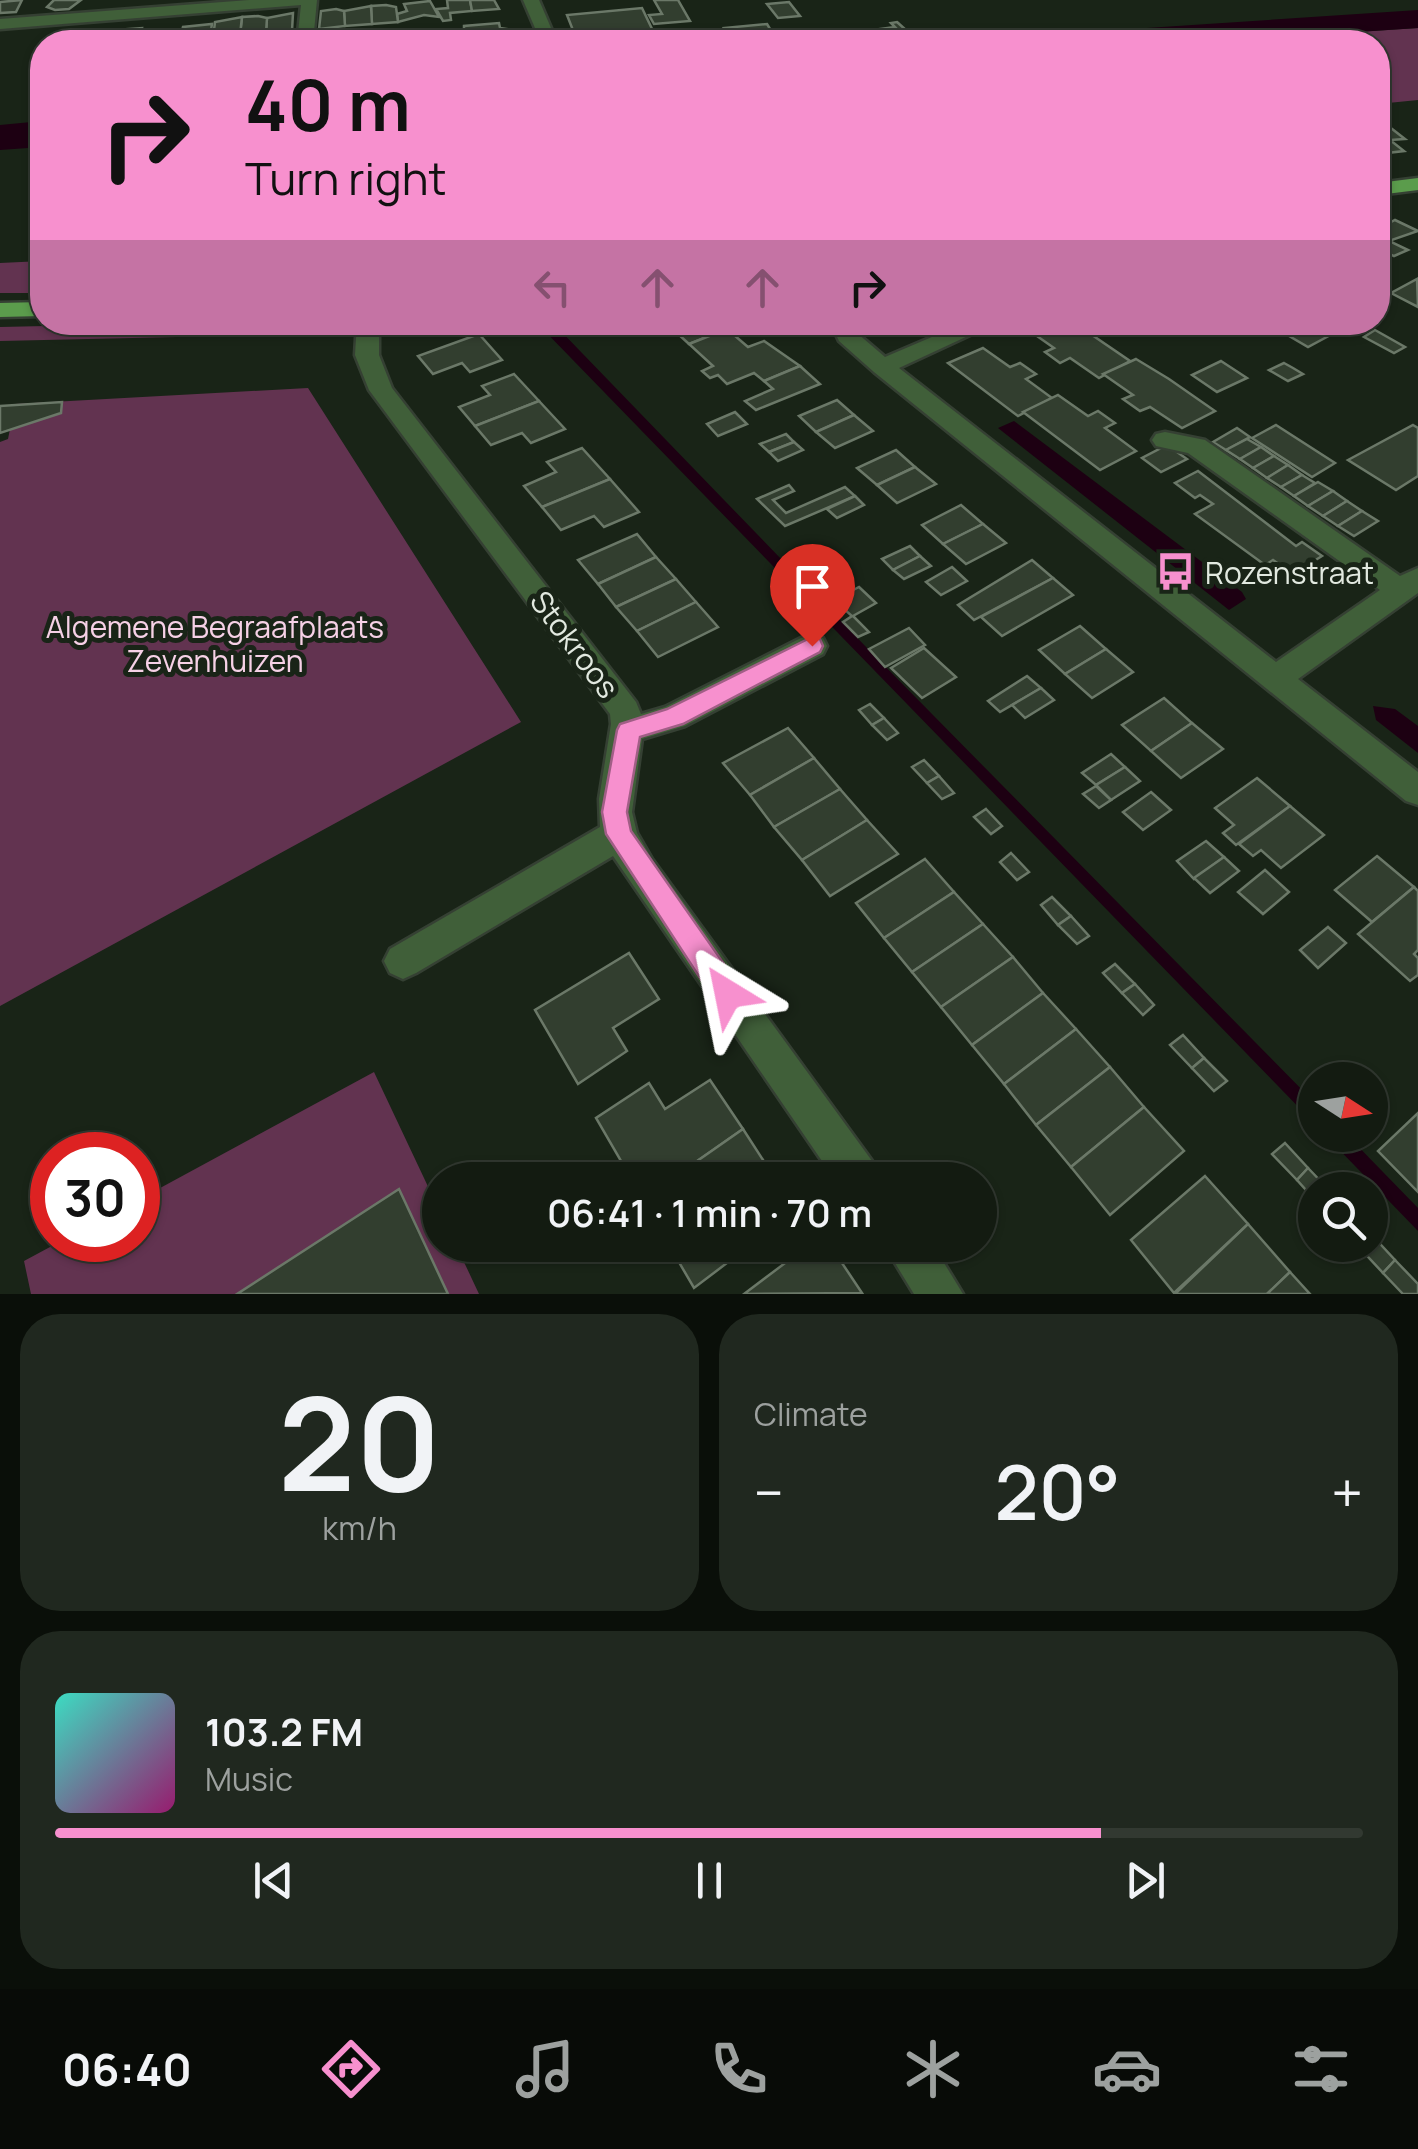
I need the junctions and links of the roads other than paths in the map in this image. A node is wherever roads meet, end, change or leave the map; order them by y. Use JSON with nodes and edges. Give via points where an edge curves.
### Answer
{"nodes":[{"id":1,"x":94,"y":0,"type":"edge"},
{"id":2,"x":308,"y":0,"type":"edge"},
{"id":3,"x":531,"y":0,"type":"edge"},
{"id":4,"x":89,"y":18,"type":"junction"},
{"id":5,"x":0,"y":24,"type":"edge"},
{"id":6,"x":305,"y":30,"type":"edge"},
{"id":7,"x":544,"y":30,"type":"edge"},
{"id":8,"x":1418,"y":184,"type":"edge"},
{"id":9,"x":1390,"y":187,"type":"edge"},
{"id":10,"x":30,"y":309,"type":"edge"},
{"id":11,"x":0,"y":310,"type":"edge"},
{"id":12,"x":367,"y":335,"type":"edge"},
{"id":13,"x":847,"y":335,"type":"edge"},
{"id":14,"x":957,"y":335,"type":"edge"},
{"id":15,"x":882,"y":367,"type":"junction"},
{"id":16,"x":1165,"y":440,"type":"dead end"},
{"id":17,"x":1409,"y":584,"type":"edge"},
{"id":18,"x":812,"y":646,"type":"dead end"},
{"id":19,"x":1276,"y":678,"type":"junction"},
{"id":20,"x":629,"y":730,"type":"junction"},
{"id":21,"x":1418,"y":791,"type":"edge"},
{"id":22,"x":619,"y":834,"type":"junction"},
{"id":23,"x":403,"y":962,"type":"dead end"},
{"id":24,"x":847,"y":1162,"type":"edge"},
{"id":25,"x":918,"y":1262,"type":"edge"},
{"id":26,"x":940,"y":1294,"type":"edge"}],
"edges":[{"from":1,"to":4,"type":"street"},
{"from":2,"to":4,"type":"street"},
{"from":2,"to":6,"type":"street"},
{"from":3,"to":7,"type":"street"},
{"from":4,"to":5,"type":"street"},
{"from":8,"to":9,"type":"main road"},
{"from":10,"to":11,"type":"main road"},
{"from":12,"to":20,"type":"street","name":"Stokroos","via":[[366,355],[380,390],[625,711]]},
{"from":13,"to":15,"type":"street"},
{"from":14,"to":15,"type":"street"},
{"from":15,"to":19,"type":"street"},
{"from":16,"to":17,"type":"street","via":[[1196,446]]},
{"from":17,"to":19,"type":"street"},
{"from":18,"to":20,"type":"street","via":[[674,717]]},
{"from":19,"to":21,"type":"street"},
{"from":20,"to":22,"type":"street","name":"Stokroos","via":[[614,812]]},
{"from":22,"to":23,"type":"street"},
{"from":22,"to":24,"type":"street"},
{"from":25,"to":26,"type":"street"}]}
